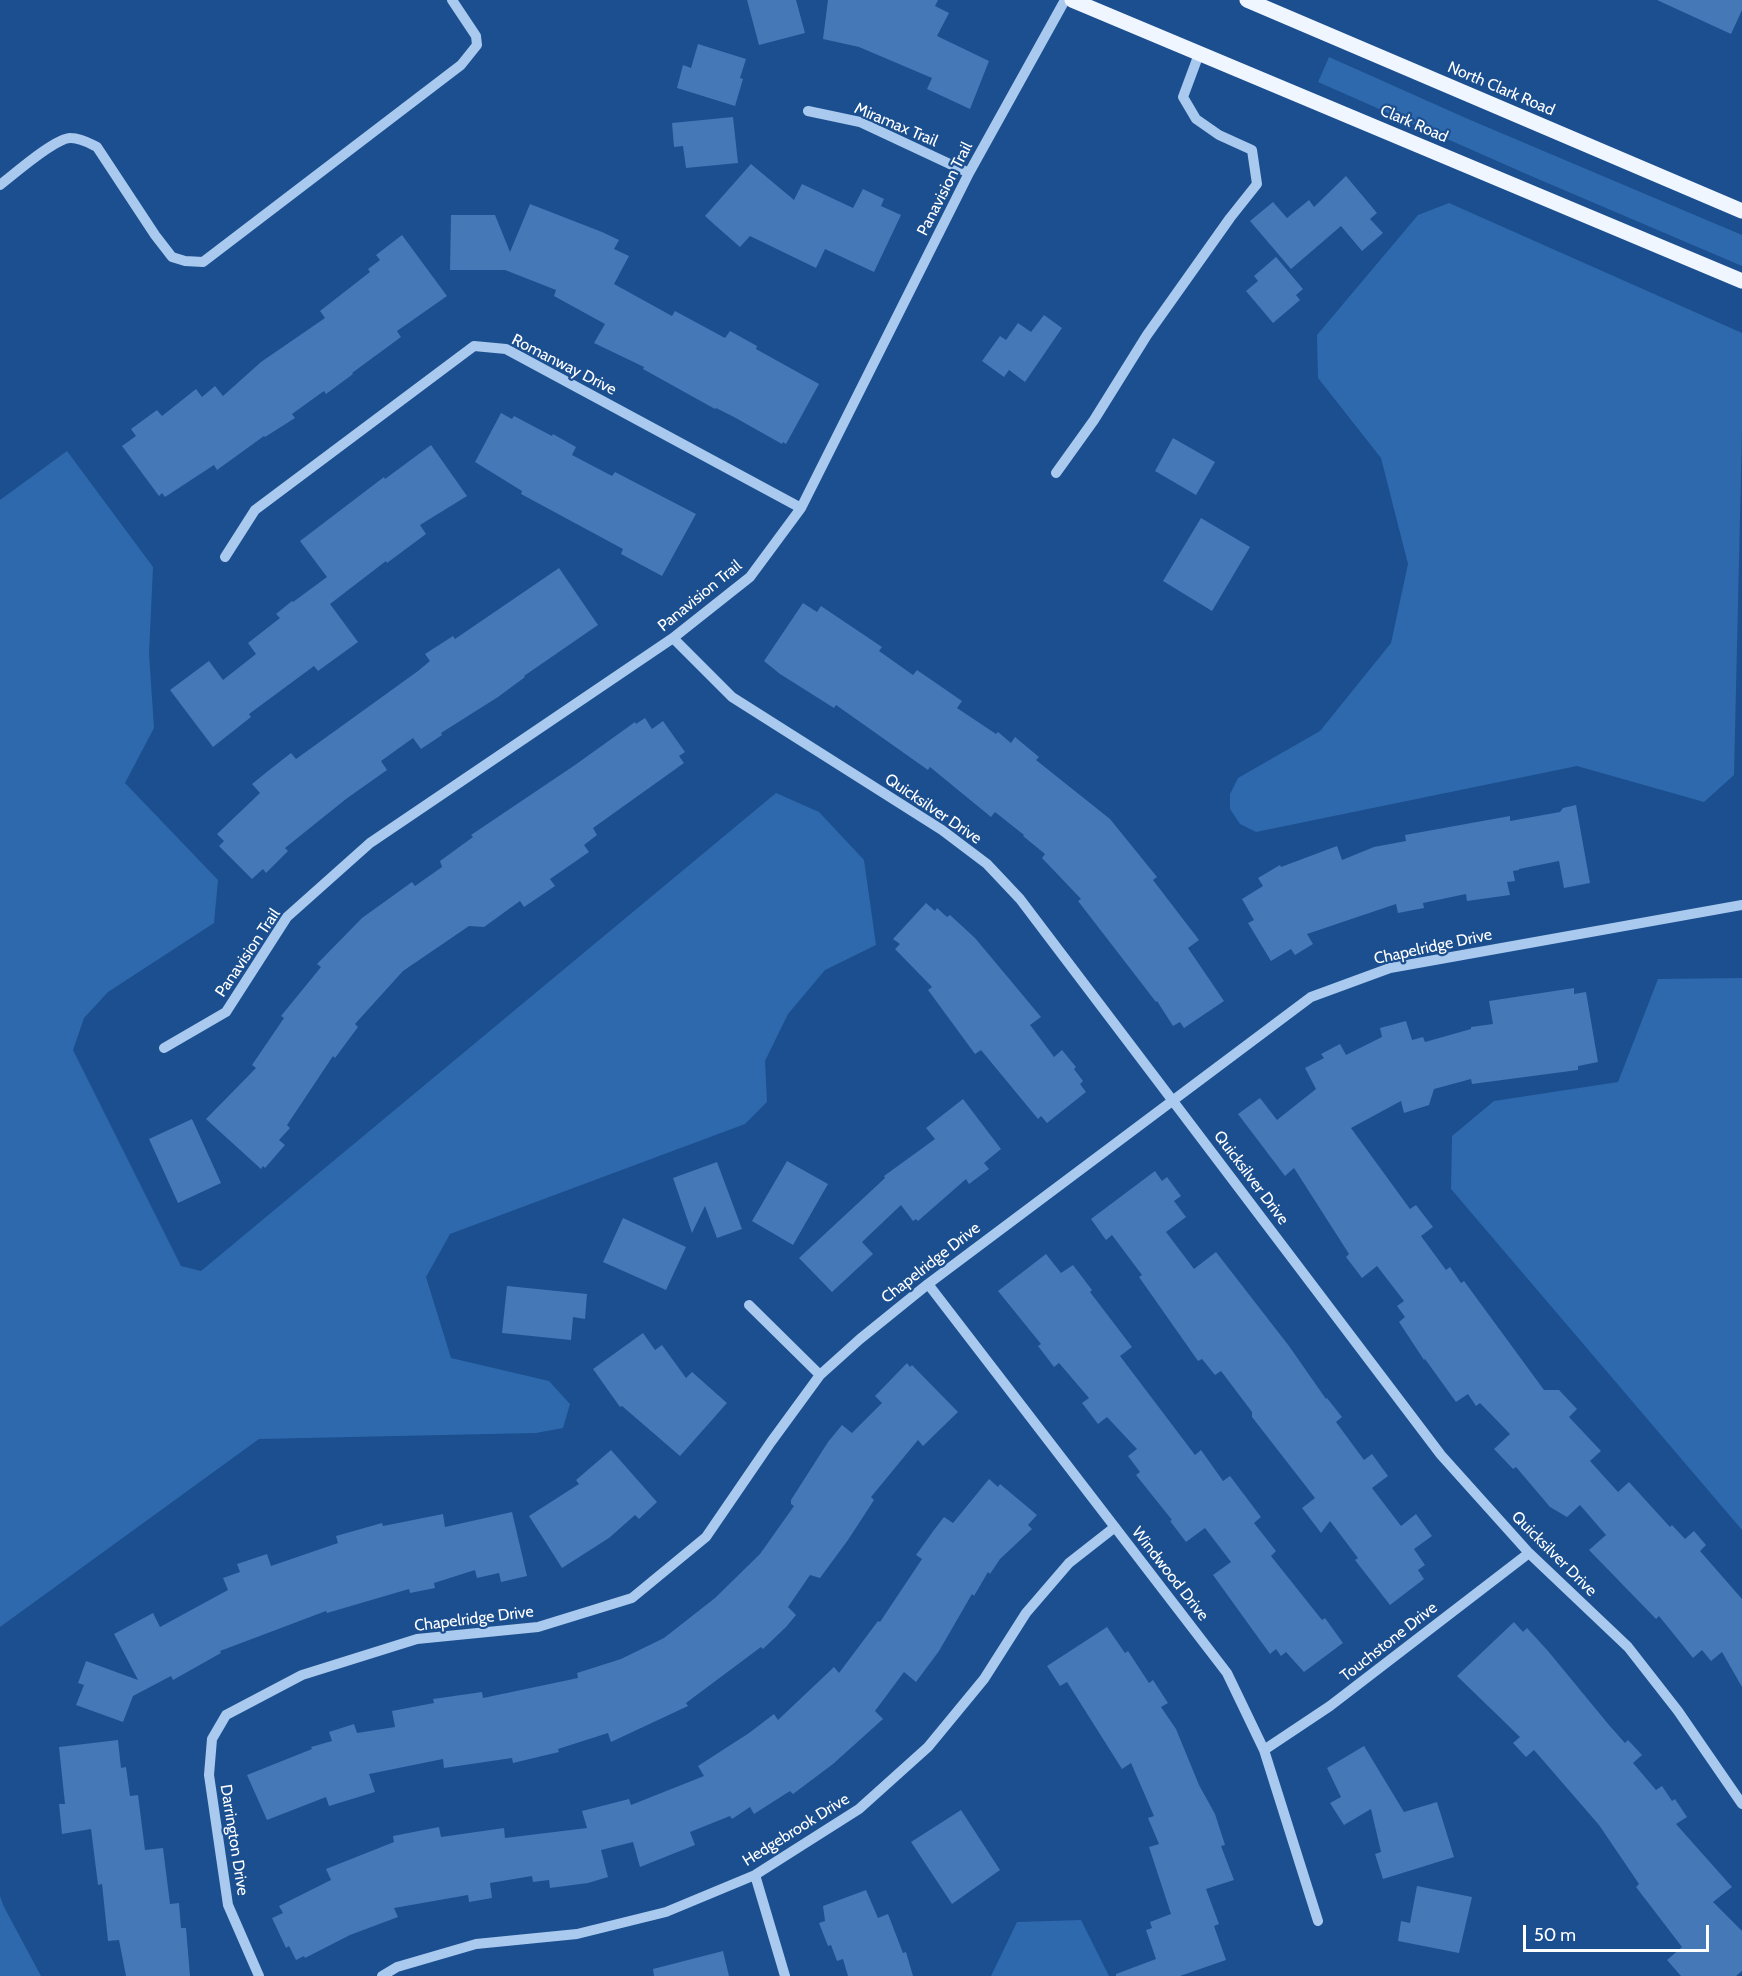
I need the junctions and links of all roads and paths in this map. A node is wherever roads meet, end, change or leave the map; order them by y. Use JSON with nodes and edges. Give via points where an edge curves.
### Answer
{"nodes":[{"id":1,"x":452,"y":0,"type":"edge"},
{"id":2,"x":1065,"y":0,"type":"edge"},
{"id":3,"x":1072,"y":0,"type":"edge"},
{"id":4,"x":1247,"y":0,"type":"edge"},
{"id":5,"x":1198,"y":54,"type":"junction"},
{"id":6,"x":808,"y":111,"type":"dead end"},
{"id":7,"x":969,"y":173,"type":"junction"},
{"id":8,"x":0,"y":185,"type":"edge"},
{"id":9,"x":1742,"y":212,"type":"edge"},
{"id":10,"x":1742,"y":281,"type":"edge"},
{"id":11,"x":1056,"y":473,"type":"dead end"},
{"id":12,"x":801,"y":508,"type":"junction"},
{"id":13,"x":225,"y":557,"type":"dead end"},
{"id":14,"x":673,"y":638,"type":"junction"},
{"id":15,"x":1742,"y":904,"type":"edge"},
{"id":16,"x":164,"y":1048,"type":"dead end"},
{"id":17,"x":1172,"y":1099,"type":"junction"},
{"id":18,"x":928,"y":1284,"type":"junction"},
{"id":19,"x":749,"y":1305,"type":"dead end"},
{"id":20,"x":820,"y":1375,"type":"junction"},
{"id":21,"x":1115,"y":1527,"type":"junction"},
{"id":22,"x":1529,"y":1553,"type":"junction"},
{"id":23,"x":212,"y":1739,"type":"joint"},
{"id":24,"x":1264,"y":1750,"type":"junction"},
{"id":25,"x":1742,"y":1804,"type":"edge"},
{"id":26,"x":755,"y":1875,"type":"junction"},
{"id":27,"x":1318,"y":1921,"type":"dead end"},
{"id":28,"x":259,"y":1976,"type":"edge"},
{"id":29,"x":382,"y":1976,"type":"edge"},
{"id":30,"x":785,"y":1976,"type":"edge"}],
"edges":[{"from":1,"to":8,"type":"street","via":[[476,36],[477,45],[461,65],[203,262],[172,256],[97,147],[82,140],[68,137],[51,146]]},
{"from":2,"to":7,"type":"street","name":"Panavision Trail"},
{"from":3,"to":5,"type":"main road","name":"Clark Road"},
{"from":4,"to":9,"type":"main road","name":"North Clark Road"},
{"from":5,"to":10,"type":"main road","name":"Clark Road"},
{"from":5,"to":11,"type":"street","via":[[1183,97],[1196,119],[1252,150],[1257,184],[1147,335]]},
{"from":6,"to":7,"type":"street","name":"Miramax Trail","via":[[860,122]]},
{"from":7,"to":12,"type":"street","name":"Panavision Trail"},
{"from":12,"to":13,"type":"street","name":"Romanway Drive","via":[[506,349],[474,346],[255,510]]},
{"from":12,"to":14,"type":"street","name":"Panavision Trail","via":[[750,577]]},
{"from":14,"to":16,"type":"street","name":"Panavision Trail","via":[[370,843],[287,917],[226,1012]]},
{"from":14,"to":17,"type":"street","name":"Quicksilver Drive","via":[[732,697],[942,830],[987,864],[1020,899]]},
{"from":15,"to":17,"type":"street","name":"Chapelridge Drive","via":[[1390,968],[1311,997]]},
{"from":17,"to":18,"type":"street","name":"Chapelridge Drive"},
{"from":17,"to":22,"type":"street","name":"Quicksilver Drive","via":[[1441,1455]]},
{"from":18,"to":20,"type":"street","name":"Chapelridge Drive"},
{"from":18,"to":21,"type":"street","name":"Windwood Drive"},
{"from":19,"to":20,"type":"street"},
{"from":20,"to":23,"type":"street","name":"Chapelridge Drive","via":[[706,1537],[632,1598],[538,1627],[417,1640],[302,1675],[226,1715]]},
{"from":21,"to":24,"type":"street","name":"Windwood Drive","via":[[1227,1673]]},
{"from":21,"to":26,"type":"street","name":"Hedgebrook Drive","via":[[1069,1563],[1026,1612],[984,1679],[928,1747],[859,1809]]},
{"from":22,"to":24,"type":"street","name":"Touchstone Drive","via":[[1330,1706]]},
{"from":22,"to":25,"type":"street","name":"Quicksilver Drive","via":[[1628,1647]]},
{"from":23,"to":28,"type":"street","name":"Darrington Drive","via":[[209,1775],[228,1905]]},
{"from":24,"to":27,"type":"street","name":"Windwood Drive"},
{"from":26,"to":29,"type":"street","name":"Hedgebrook Drive","via":[[666,1912],[577,1934],[476,1944],[397,1967]]},
{"from":26,"to":30,"type":"street"}]}
